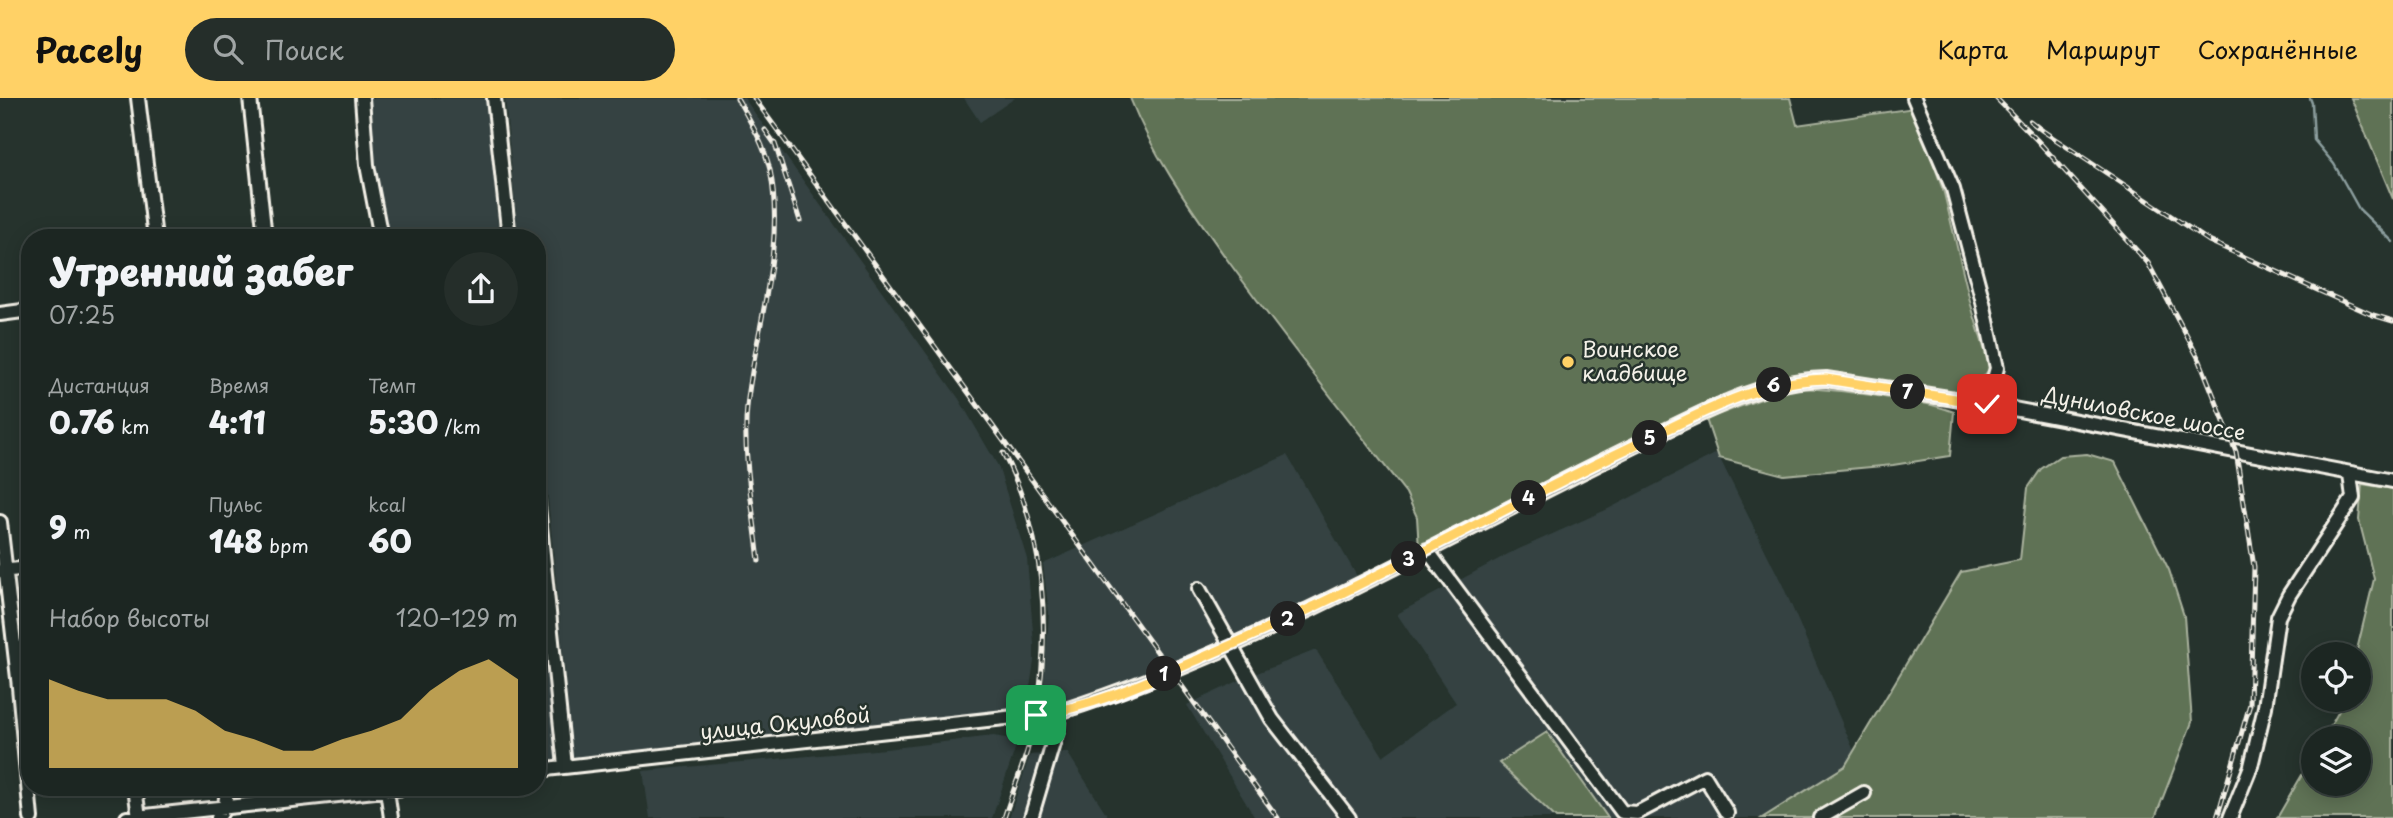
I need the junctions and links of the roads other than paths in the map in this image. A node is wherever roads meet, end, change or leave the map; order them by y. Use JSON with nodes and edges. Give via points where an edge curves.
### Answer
{"nodes":[{"id":1,"x":138,"y":98,"type":"edge"},
{"id":2,"x":250,"y":98,"type":"edge"},
{"id":3,"x":362,"y":98,"type":"edge"},
{"id":4,"x":494,"y":98,"type":"edge"},
{"id":5,"x":1914,"y":98,"type":"edge"},
{"id":6,"x":154,"y":229,"type":"edge"},
{"id":7,"x":264,"y":229,"type":"edge"},
{"id":8,"x":379,"y":229,"type":"edge"},
{"id":9,"x":508,"y":229,"type":"edge"},
{"id":10,"x":21,"y":311,"type":"edge"},
{"id":11,"x":0,"y":314,"type":"edge"},
{"id":12,"x":1987,"y":404,"type":"junction"},
{"id":13,"x":2350,"y":474,"type":"junction"},
{"id":14,"x":2393,"y":481,"type":"edge"},
{"id":15,"x":0,"y":522,"type":"edge"},
{"id":16,"x":1427,"y":550,"type":"junction"},
{"id":17,"x":21,"y":569,"type":"edge"},
{"id":18,"x":3,"y":571,"type":"edge"},
{"id":19,"x":546,"y":583,"type":"edge"},
{"id":20,"x":1199,"y":589,"type":"dead end"},
{"id":21,"x":1232,"y":645,"type":"junction"},
{"id":22,"x":21,"y":709,"type":"edge"},
{"id":23,"x":1059,"y":712,"type":"junction"},
{"id":24,"x":1036,"y":715,"type":"joint"},
{"id":25,"x":565,"y":766,"type":"junction"},
{"id":26,"x":546,"y":769,"type":"edge"},
{"id":27,"x":1864,"y":793,"type":"dead end"},
{"id":28,"x":29,"y":796,"type":"edge"},
{"id":29,"x":134,"y":796,"type":"edge"},
{"id":30,"x":299,"y":796,"type":"edge"},
{"id":31,"x":388,"y":796,"type":"edge"},
{"id":32,"x":222,"y":813,"type":"edge"},
{"id":33,"x":1727,"y":813,"type":"dead end"},
{"id":34,"x":1639,"y":815,"type":"edge"},
{"id":35,"x":133,"y":817,"type":"edge"},
{"id":36,"x":31,"y":818,"type":"edge"},
{"id":37,"x":391,"y":818,"type":"edge"},
{"id":38,"x":1031,"y":818,"type":"edge"},
{"id":39,"x":1349,"y":818,"type":"edge"},
{"id":40,"x":1820,"y":818,"type":"edge"},
{"id":41,"x":2230,"y":818,"type":"edge"}],
"edges":[{"from":1,"to":6,"type":"street"},
{"from":2,"to":7,"type":"street"},
{"from":3,"to":8,"type":"street"},
{"from":4,"to":9,"type":"street"},
{"from":5,"to":12,"type":"street","via":[[1953,189],[1983,302],[1997,369]]},
{"from":10,"to":11,"type":"street"},
{"from":12,"to":13,"type":"street","name":"Дуниловское шоссе"},
{"from":12,"to":16,"type":"street","name":"Дуниловское шоссе","via":[[1826,379],[1779,383],[1690,419]]},
{"from":13,"to":14,"type":"street","name":"Дуниловское шоссе"},
{"from":13,"to":41,"type":"street","via":[[2353,498],[2278,617],[2263,719]]},
{"from":15,"to":18,"type":"street"},
{"from":16,"to":21,"type":"street","name":"Дуниловское шоссе"},
{"from":16,"to":34,"type":"street","via":[[1622,813]]},
{"from":17,"to":18,"type":"street"},
{"from":18,"to":22,"type":"street"},
{"from":19,"to":25,"type":"street"},
{"from":20,"to":21,"type":"street"},
{"from":21,"to":23,"type":"street","name":"Дуниловское шоссе","via":[[1134,687]]},
{"from":21,"to":39,"type":"street","via":[[1272,719]]},
{"from":23,"to":24,"type":"street","name":"Дуниловское шоссе"},
{"from":23,"to":38,"type":"street"},
{"from":24,"to":25,"type":"street","name":"улица Окуловой"},
{"from":25,"to":26,"type":"street","name":"улица Окуловой"},
{"from":27,"to":40,"type":"street"},
{"from":28,"to":36,"type":"street"},
{"from":29,"to":35,"type":"street"},
{"from":30,"to":32,"type":"street"},
{"from":31,"to":37,"type":"street"},
{"from":32,"to":35,"type":"street"},
{"from":33,"to":34,"type":"street","via":[[1705,777]]}]}
